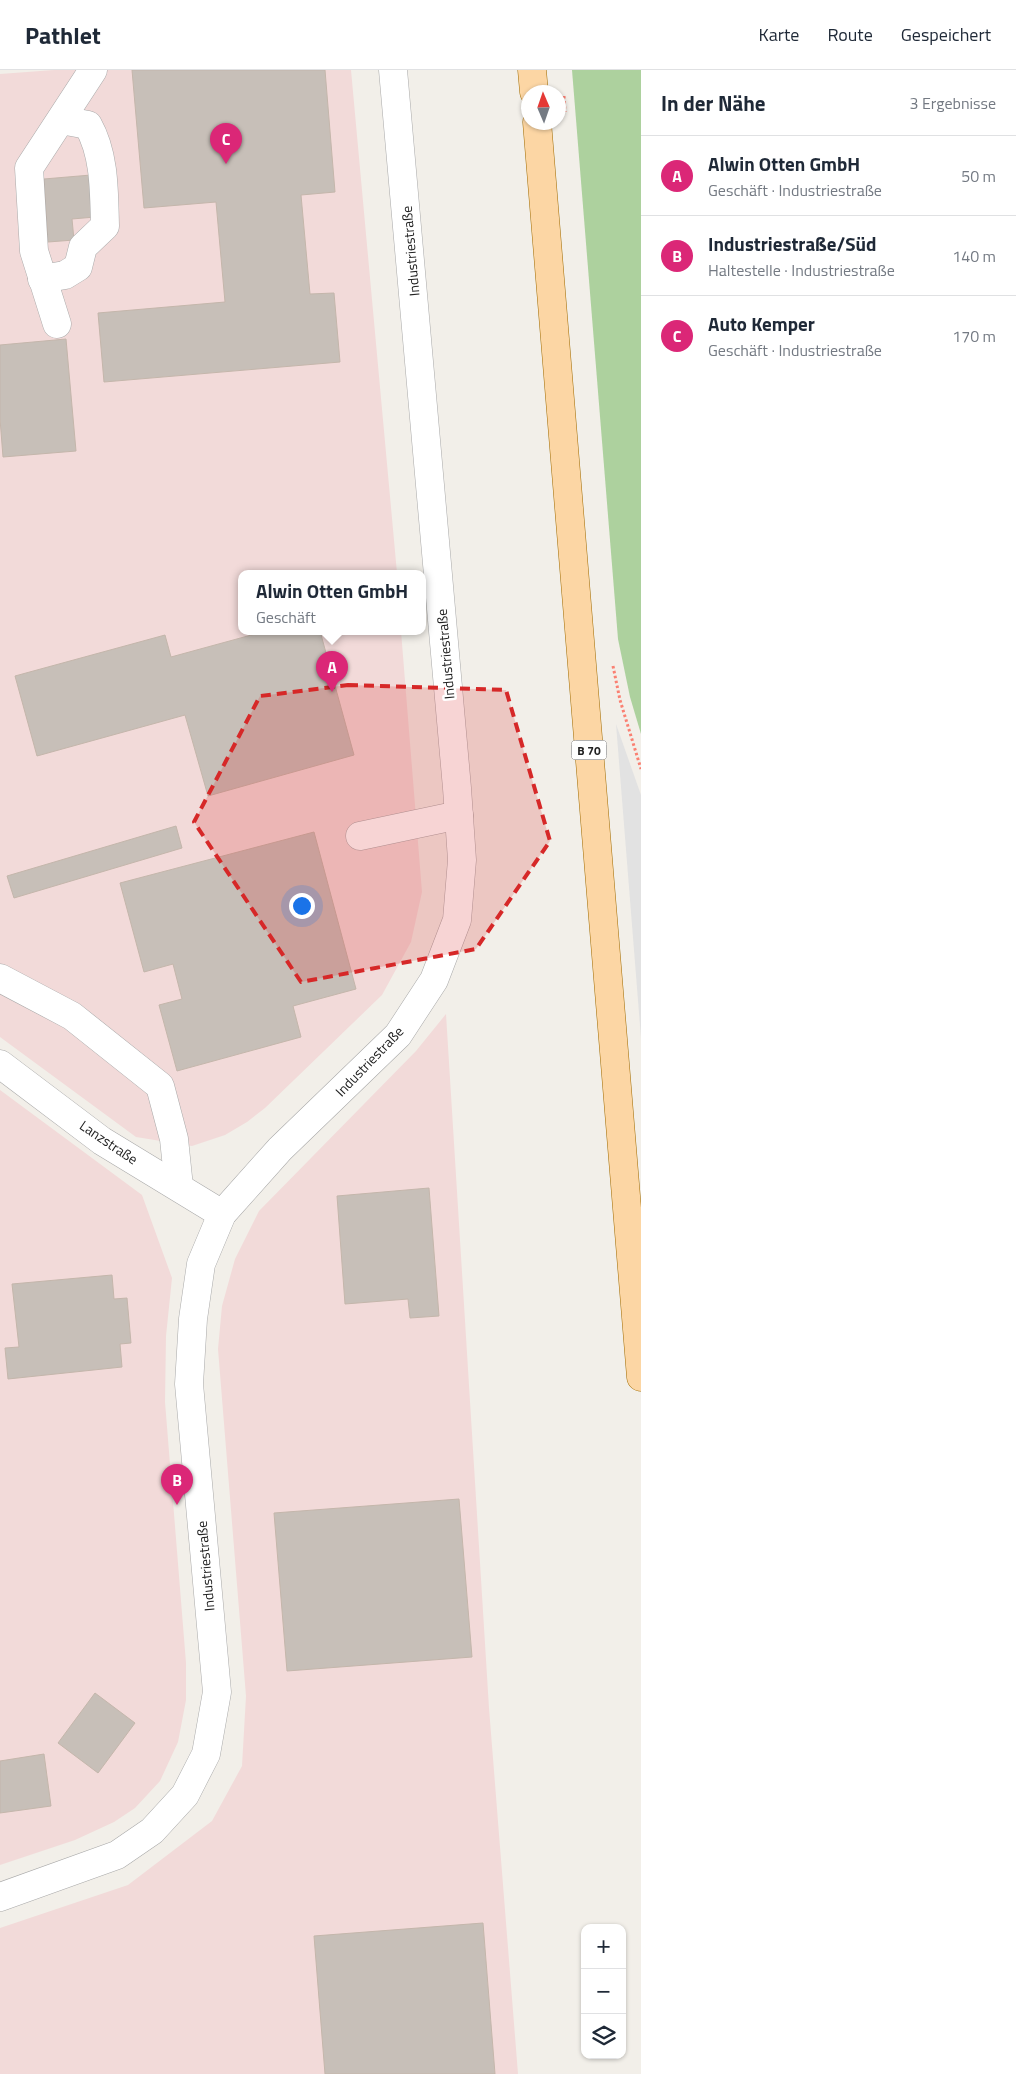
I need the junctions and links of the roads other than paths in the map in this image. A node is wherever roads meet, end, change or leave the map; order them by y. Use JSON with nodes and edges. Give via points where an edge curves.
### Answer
{"nodes":[{"id":1,"x":93,"y":70,"type":"edge"},
{"id":2,"x":393,"y":70,"type":"edge"},
{"id":3,"x":532,"y":70,"type":"edge"},
{"id":4,"x":533,"y":85,"type":"edge"},
{"id":5,"x":61,"y":120,"type":"junction"},
{"id":6,"x":537,"y":130,"type":"edge"},
{"id":7,"x":42,"y":279,"type":"junction"},
{"id":8,"x":57,"y":324,"type":"dead end"},
{"id":9,"x":458,"y":815,"type":"junction"},
{"id":10,"x":360,"y":836,"type":"dead end"},
{"id":11,"x":0,"y":978,"type":"edge"},
{"id":12,"x":0,"y":1064,"type":"edge"},
{"id":13,"x":179,"y":1187,"type":"junction"},
{"id":14,"x":222,"y":1214,"type":"junction"},
{"id":15,"x":641,"y":1377,"type":"edge"},
{"id":16,"x":0,"y":1897,"type":"edge"}],
"edges":[{"from":1,"to":5,"type":"street"},
{"from":2,"to":9,"type":"street","name":"Industriestraße"},
{"from":3,"to":4,"type":"main road"},
{"from":5,"to":7,"type":"street","via":[[29,168],[34,251]]},
{"from":5,"to":7,"type":"street","via":[[88,125],[96,139],[104,184],[105,226],[84,247],[78,267],[65,275]]},
{"from":6,"to":15,"type":"main road","number":"B 70"},
{"from":7,"to":8,"type":"street"},
{"from":9,"to":10,"type":"street"},
{"from":9,"to":14,"type":"street","name":"Industriestraße","via":[[462,860],[457,920],[434,980],[398,1035],[280,1149]]},
{"from":11,"to":13,"type":"street","via":[[72,1016],[160,1086],[174,1139]]},
{"from":12,"to":13,"type":"street","name":"Lanzstraße","via":[[102,1141]]},
{"from":13,"to":14,"type":"street","name":"Lanzstraße"},
{"from":14,"to":16,"type":"street","name":"Industriestraße","via":[[201,1264],[189,1384],[216,1692],[206,1754],[185,1795],[152,1831],[117,1855]]}]}
